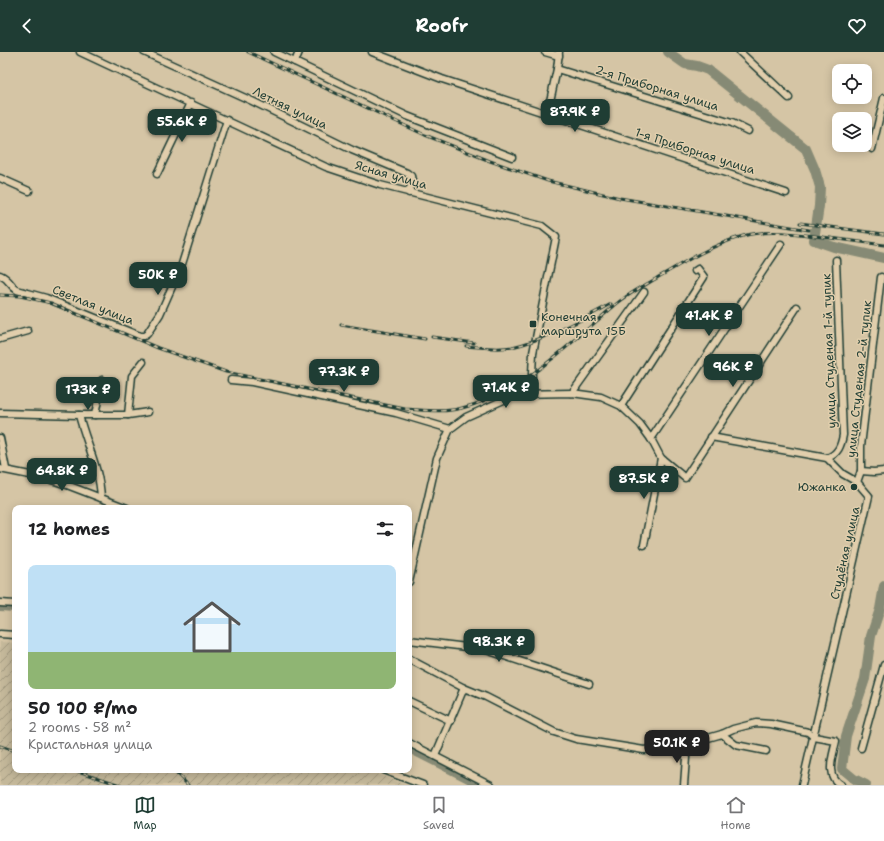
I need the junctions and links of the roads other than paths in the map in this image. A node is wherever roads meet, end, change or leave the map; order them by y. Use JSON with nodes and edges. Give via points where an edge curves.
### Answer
{"nodes":[{"id":1,"x":80,"y":52,"type":"edge"},
{"id":2,"x":144,"y":52,"type":"edge"},
{"id":3,"x":274,"y":52,"type":"edge"},
{"id":4,"x":299,"y":52,"type":"edge"},
{"id":5,"x":372,"y":52,"type":"edge"},
{"id":6,"x":546,"y":52,"type":"edge"},
{"id":7,"x":740,"y":52,"type":"edge"},
{"id":8,"x":559,"y":54,"type":"edge"},
{"id":9,"x":295,"y":62,"type":"junction"},
{"id":10,"x":557,"y":69,"type":"junction"},
{"id":11,"x":789,"y":98,"type":"dead end"},
{"id":12,"x":884,"y":98,"type":"edge"},
{"id":13,"x":191,"y":103,"type":"junction"},
{"id":14,"x":547,"y":115,"type":"junction"},
{"id":15,"x":227,"y":120,"type":"junction"},
{"id":16,"x":748,"y":131,"type":"dead end"},
{"id":17,"x":872,"y":149,"type":"dead end"},
{"id":18,"x":512,"y":157,"type":"dead end"},
{"id":19,"x":157,"y":174,"type":"dead end"},
{"id":20,"x":0,"y":178,"type":"edge"},
{"id":21,"x":29,"y":191,"type":"dead end"},
{"id":22,"x":409,"y":193,"type":"junction"},
{"id":23,"x":786,"y":193,"type":"dead end"},
{"id":24,"x":781,"y":244,"type":"dead end"},
{"id":25,"x":836,"y":260,"type":"dead end"},
{"id":26,"x":695,"y":271,"type":"dead end"},
{"id":27,"x":0,"y":275,"type":"edge"},
{"id":28,"x":881,"y":277,"type":"dead end"},
{"id":29,"x":644,"y":292,"type":"dead end"},
{"id":30,"x":797,"y":307,"type":"dead end"},
{"id":31,"x":28,"y":331,"type":"dead end"},
{"id":32,"x":0,"y":339,"type":"edge"},
{"id":33,"x":143,"y":362,"type":"dead end"},
{"id":34,"x":102,"y":380,"type":"dead end"},
{"id":35,"x":231,"y":380,"type":"dead end"},
{"id":36,"x":572,"y":393,"type":"junction"},
{"id":37,"x":531,"y":394,"type":"junction"},
{"id":38,"x":621,"y":406,"type":"junction"},
{"id":39,"x":0,"y":412,"type":"edge"},
{"id":40,"x":148,"y":412,"type":"dead end"},
{"id":41,"x":80,"y":415,"type":"junction"},
{"id":42,"x":95,"y":415,"type":"junction"},
{"id":43,"x":128,"y":415,"type":"junction"},
{"id":44,"x":450,"y":429,"type":"junction"},
{"id":45,"x":712,"y":437,"type":"junction"},
{"id":46,"x":0,"y":438,"type":"edge"},
{"id":47,"x":651,"y":439,"type":"junction"},
{"id":48,"x":661,"y":458,"type":"junction"},
{"id":49,"x":827,"y":458,"type":"junction"},
{"id":50,"x":3,"y":469,"type":"edge"},
{"id":51,"x":861,"y":471,"type":"junction"},
{"id":52,"x":884,"y":471,"type":"edge"},
{"id":53,"x":857,"y":482,"type":"junction"},
{"id":54,"x":101,"y":498,"type":"junction"},
{"id":55,"x":118,"y":505,"type":"edge"},
{"id":56,"x":644,"y":545,"type":"dead end"},
{"id":57,"x":412,"y":569,"type":"edge"},
{"id":58,"x":0,"y":603,"type":"edge"},
{"id":59,"x":12,"y":604,"type":"edge"},
{"id":60,"x":0,"y":634,"type":"edge"},
{"id":61,"x":12,"y":635,"type":"edge"},
{"id":62,"x":412,"y":640,"type":"edge"},
{"id":63,"x":412,"y":661,"type":"edge"},
{"id":64,"x":884,"y":665,"type":"edge"},
{"id":65,"x":589,"y":684,"type":"dead end"},
{"id":66,"x":464,"y":688,"type":"junction"},
{"id":67,"x":412,"y":702,"type":"edge"},
{"id":68,"x":451,"y":721,"type":"junction"},
{"id":69,"x":722,"y":734,"type":"junction"},
{"id":70,"x":814,"y":737,"type":"junction"},
{"id":71,"x":412,"y":744,"type":"edge"},
{"id":72,"x":687,"y":744,"type":"junction"},
{"id":73,"x":861,"y":748,"type":"dead end"},
{"id":74,"x":766,"y":751,"type":"dead end"},
{"id":75,"x":436,"y":756,"type":"junction"},
{"id":76,"x":391,"y":773,"type":"edge"},
{"id":77,"x":423,"y":785,"type":"edge"},
{"id":78,"x":491,"y":785,"type":"edge"},
{"id":79,"x":684,"y":785,"type":"edge"},
{"id":80,"x":802,"y":785,"type":"edge"},
{"id":81,"x":841,"y":785,"type":"edge"}],
"edges":[{"from":1,"to":13,"type":"street","name":"Ясная улица"},
{"from":2,"to":22,"type":"street","name":"Летняя улица","via":[[352,150],[407,173],[412,181]]},
{"from":3,"to":9,"type":"street"},
{"from":4,"to":9,"type":"street"},
{"from":5,"to":14,"type":"street","name":"1-я Приборная улица"},
{"from":6,"to":8,"type":"street"},
{"from":7,"to":11,"type":"street"},
{"from":8,"to":10,"type":"street"},
{"from":9,"to":18,"type":"street","via":[[407,116]]},
{"from":10,"to":14,"type":"street"},
{"from":10,"to":16,"type":"street","name":"2-я Приборная улица","via":[[732,123]]},
{"from":12,"to":17,"type":"street"},
{"from":13,"to":15,"type":"street","name":"Ясная улица"},
{"from":13,"to":19,"type":"street"},
{"from":14,"to":23,"type":"street","name":"1-я Приборная улица"},
{"from":15,"to":22,"type":"street","name":"Ясная улица","via":[[326,167]]},
{"from":15,"to":27,"type":"street","name":"Светлая улица","via":[[182,264],[160,314],[147,334],[140,336],[46,298],[17,290],[10,281]]},
{"from":20,"to":21,"type":"street"},
{"from":22,"to":37,"type":"street","name":"Ясная улица","via":[[542,226],[556,237],[534,346]]},
{"from":24,"to":47,"type":"street"},
{"from":25,"to":49,"type":"street","name":"улица Студеная 1-й тупик","via":[[843,435],[837,451]]},
{"from":26,"to":38,"type":"street","via":[[698,269],[704,277]]},
{"from":28,"to":51,"type":"street","name":"улица Студеная 2-й тупик","via":[[861,446]]},
{"from":29,"to":36,"type":"street"},
{"from":30,"to":45,"type":"street"},
{"from":31,"to":32,"type":"street"},
{"from":33,"to":43,"type":"street","via":[[132,376]]},
{"from":34,"to":42,"type":"street"},
{"from":35,"to":44,"type":"street","via":[[252,382],[396,413]]},
{"from":36,"to":37,"type":"street"},
{"from":36,"to":38,"type":"street","via":[[601,397]]},
{"from":37,"to":44,"type":"street","via":[[517,394],[466,417]]},
{"from":38,"to":47,"type":"street"},
{"from":39,"to":41,"type":"street"},
{"from":40,"to":43,"type":"street"},
{"from":41,"to":42,"type":"street"},
{"from":41,"to":54,"type":"street","via":[[97,469]]},
{"from":42,"to":43,"type":"street"},
{"from":44,"to":57,"type":"street","via":[[437,458]]},
{"from":45,"to":48,"type":"street","via":[[685,478]]},
{"from":45,"to":49,"type":"street"},
{"from":46,"to":50,"type":"street"},
{"from":47,"to":48,"type":"street"},
{"from":48,"to":56,"type":"street"},
{"from":49,"to":53,"type":"street","name":"Студёная улица","via":[[843,474]]},
{"from":50,"to":54,"type":"street","via":[[45,478]]},
{"from":51,"to":52,"type":"street"},
{"from":51,"to":53,"type":"street","name":"улица Студеная 2-й тупик"},
{"from":53,"to":70,"type":"street","name":"Студёная улица","via":[[869,496]]},
{"from":54,"to":55,"type":"street"},
{"from":58,"to":59,"type":"street"},
{"from":60,"to":61,"type":"street"},
{"from":62,"to":65,"type":"street","via":[[483,649]]},
{"from":63,"to":66,"type":"street"},
{"from":64,"to":73,"type":"street"},
{"from":66,"to":68,"type":"street"},
{"from":66,"to":72,"type":"street","via":[[554,732],[576,739],[644,750]]},
{"from":67,"to":68,"type":"street"},
{"from":68,"to":75,"type":"street"},
{"from":69,"to":70,"type":"street","via":[[756,723],[808,732]]},
{"from":69,"to":72,"type":"street"},
{"from":69,"to":74,"type":"street","via":[[736,744]]},
{"from":70,"to":80,"type":"street","name":"Студёная улица"},
{"from":70,"to":81,"type":"street","via":[[836,741],[831,774]]},
{"from":71,"to":75,"type":"street"},
{"from":72,"to":79,"type":"street"},
{"from":75,"to":78,"type":"street"},
{"from":76,"to":77,"type":"street"}]}
